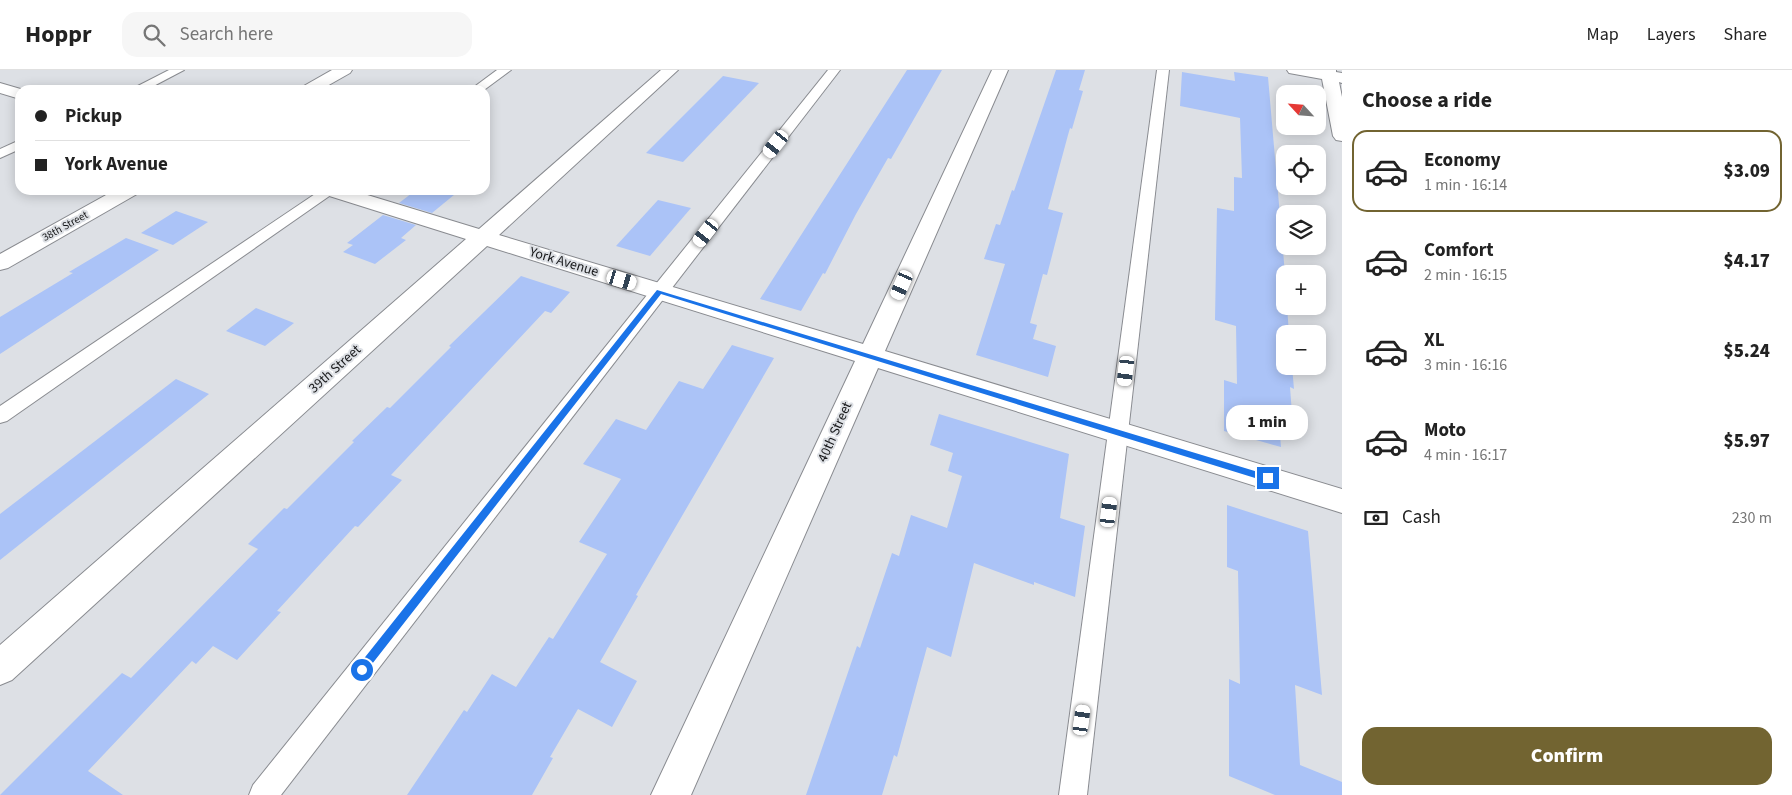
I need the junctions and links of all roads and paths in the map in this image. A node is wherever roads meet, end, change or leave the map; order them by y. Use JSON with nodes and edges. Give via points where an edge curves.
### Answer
{"nodes":[{"id":1,"x":178,"y":70,"type":"edge"},
{"id":2,"x":344,"y":70,"type":"edge"},
{"id":3,"x":505,"y":70,"type":"edge"},
{"id":4,"x":670,"y":70,"type":"edge"},
{"id":5,"x":834,"y":70,"type":"edge"},
{"id":6,"x":1000,"y":70,"type":"edge"},
{"id":7,"x":1164,"y":70,"type":"edge"},
{"id":8,"x":1296,"y":70,"type":"edge"},
{"id":9,"x":1333,"y":74,"type":"edge"},
{"id":10,"x":146,"y":85,"type":"edge"},
{"id":11,"x":317,"y":85,"type":"edge"},
{"id":12,"x":483,"y":85,"type":"edge"},
{"id":13,"x":0,"y":88,"type":"edge"},
{"id":14,"x":15,"y":92,"type":"edge"},
{"id":15,"x":1342,"y":136,"type":"edge"},
{"id":16,"x":15,"y":146,"type":"edge"},
{"id":17,"x":0,"y":154,"type":"edge"},
{"id":18,"x":121,"y":195,"type":"edge"},
{"id":19,"x":324,"y":195,"type":"edge"},
{"id":20,"x":347,"y":195,"type":"edge"},
{"id":21,"x":483,"y":237,"type":"junction"},
{"id":22,"x":0,"y":263,"type":"edge"},
{"id":23,"x":659,"y":291,"type":"junction"},
{"id":24,"x":870,"y":356,"type":"junction"},
{"id":25,"x":0,"y":416,"type":"edge"},
{"id":26,"x":1119,"y":432,"type":"junction"},
{"id":27,"x":1342,"y":501,"type":"edge"},
{"id":28,"x":0,"y":668,"type":"edge"},
{"id":29,"x":263,"y":795,"type":"edge"},
{"id":30,"x":671,"y":795,"type":"edge"},
{"id":31,"x":1073,"y":795,"type":"edge"}],
"edges":[{"from":1,"to":10,"type":"lane"},
{"from":2,"to":11,"type":"street"},
{"from":3,"to":12,"type":"lane"},
{"from":4,"to":21,"type":"street","name":"39th Street"},
{"from":5,"to":23,"type":"lane"},
{"from":6,"to":24,"type":"street","name":"40th Street"},
{"from":7,"to":26,"type":"lane"},
{"from":8,"to":9,"type":"street"},
{"from":9,"to":15,"type":"street"},
{"from":13,"to":14,"type":"street"},
{"from":16,"to":17,"type":"lane"},
{"from":18,"to":22,"type":"street","name":"38th Street"},
{"from":19,"to":25,"type":"lane"},
{"from":20,"to":21,"type":"street","name":"York Avenue"},
{"from":21,"to":23,"type":"street","name":"York Avenue"},
{"from":21,"to":28,"type":"street","name":"39th Street"},
{"from":23,"to":24,"type":"street","name":"York Avenue"},
{"from":23,"to":29,"type":"lane"},
{"from":24,"to":26,"type":"street","name":"York Avenue"},
{"from":24,"to":30,"type":"street","name":"40th Street"},
{"from":26,"to":27,"type":"street","name":"York Avenue"},
{"from":26,"to":31,"type":"lane"}]}
